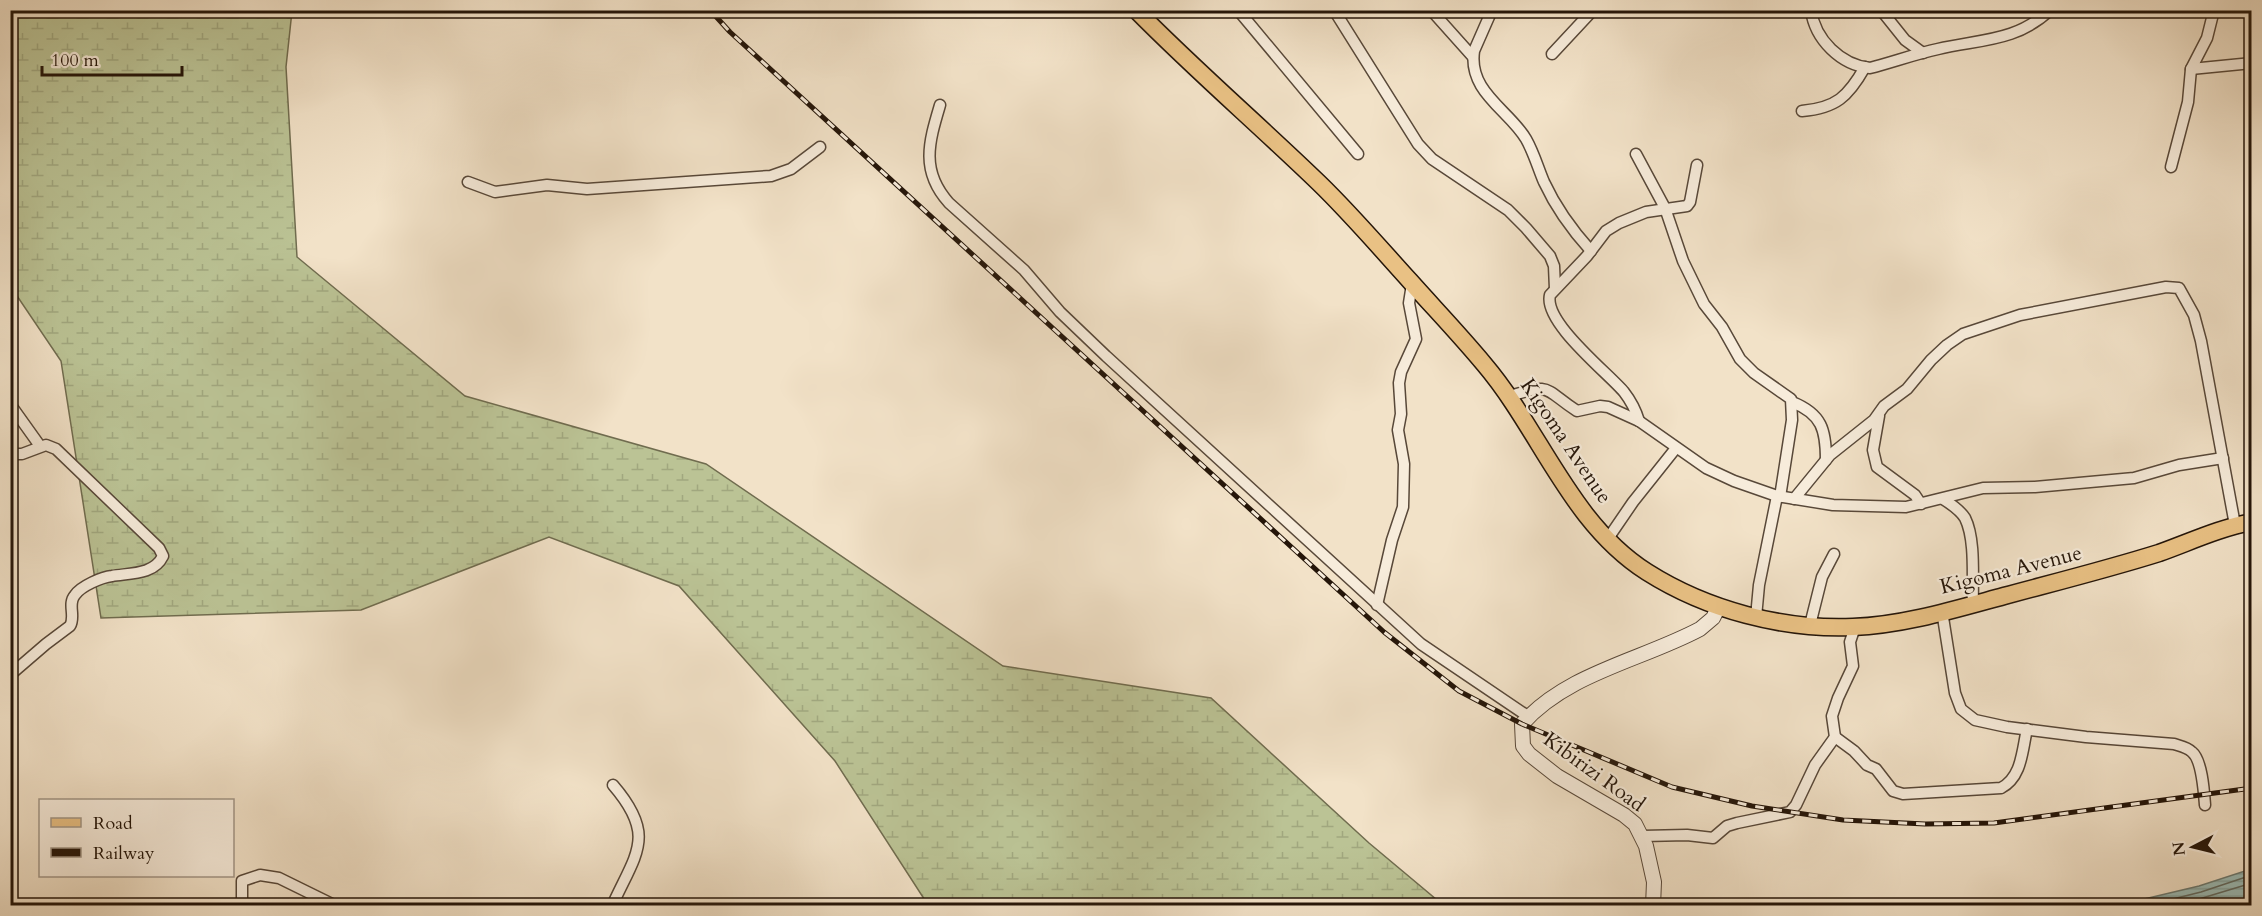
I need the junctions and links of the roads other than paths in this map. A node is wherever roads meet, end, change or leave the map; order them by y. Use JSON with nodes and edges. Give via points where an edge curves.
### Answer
{"nodes":[{"id":1,"x":1136,"y":10,"type":"edge"},
{"id":2,"x":1238,"y":10,"type":"edge"},
{"id":3,"x":1334,"y":10,"type":"edge"},
{"id":4,"x":1431,"y":10,"type":"edge"},
{"id":5,"x":1492,"y":10,"type":"edge"},
{"id":6,"x":1578,"y":10,"type":"edge"},
{"id":7,"x":1593,"y":10,"type":"edge"},
{"id":8,"x":1811,"y":10,"type":"edge"},
{"id":9,"x":1881,"y":10,"type":"edge"},
{"id":10,"x":2050,"y":10,"type":"edge"},
{"id":11,"x":2214,"y":10,"type":"edge"},
{"id":12,"x":1582,"y":23,"type":"junction"},
{"id":13,"x":1923,"y":53,"type":"junction"},
{"id":14,"x":1552,"y":54,"type":"dead end"},
{"id":15,"x":1473,"y":57,"type":"junction"},
{"id":16,"x":2252,"y":63,"type":"edge"},
{"id":17,"x":1865,"y":67,"type":"junction"},
{"id":18,"x":2191,"y":69,"type":"junction"},
{"id":19,"x":940,"y":105,"type":"dead end"},
{"id":20,"x":1802,"y":111,"type":"dead end"},
{"id":21,"x":820,"y":147,"type":"dead end"},
{"id":22,"x":1358,"y":154,"type":"dead end"},
{"id":23,"x":1636,"y":154,"type":"dead end"},
{"id":24,"x":1697,"y":165,"type":"dead end"},
{"id":25,"x":2171,"y":167,"type":"dead end"},
{"id":26,"x":468,"y":182,"type":"dead end"},
{"id":27,"x":1665,"y":208,"type":"junction"},
{"id":28,"x":1591,"y":251,"type":"junction"},
{"id":29,"x":1412,"y":284,"type":"junction"},
{"id":30,"x":1555,"y":289,"type":"junction"},
{"id":31,"x":1510,"y":396,"type":"junction"},
{"id":32,"x":1792,"y":402,"type":"junction"},
{"id":33,"x":10,"y":404,"type":"edge"},
{"id":34,"x":1880,"y":410,"type":"junction"},
{"id":35,"x":1639,"y":421,"type":"junction"},
{"id":36,"x":40,"y":446,"type":"junction"},
{"id":37,"x":1676,"y":448,"type":"junction"},
{"id":38,"x":10,"y":454,"type":"edge"},
{"id":39,"x":2223,"y":458,"type":"junction"},
{"id":40,"x":1826,"y":460,"type":"junction"},
{"id":41,"x":1779,"y":496,"type":"junction"},
{"id":42,"x":1794,"y":499,"type":"junction"},
{"id":43,"x":1944,"y":499,"type":"junction"},
{"id":44,"x":1921,"y":504,"type":"junction"},
{"id":45,"x":2243,"y":523,"type":"edge"},
{"id":46,"x":1607,"y":540,"type":"junction"},
{"id":47,"x":1834,"y":554,"type":"dead end"},
{"id":48,"x":1973,"y":604,"type":"junction"},
{"id":49,"x":1377,"y":605,"type":"junction"},
{"id":50,"x":1719,"y":606,"type":"junction"},
{"id":51,"x":1942,"y":611,"type":"junction"},
{"id":52,"x":1756,"y":617,"type":"junction"},
{"id":53,"x":1810,"y":625,"type":"junction"},
{"id":54,"x":1855,"y":627,"type":"junction"},
{"id":55,"x":10,"y":675,"type":"edge"},
{"id":56,"x":1528,"y":717,"type":"junction"},
{"id":57,"x":2027,"y":729,"type":"junction"},
{"id":58,"x":1835,"y":737,"type":"junction"},
{"id":59,"x":613,"y":784,"type":"dead end"},
{"id":60,"x":2205,"y":805,"type":"dead end"},
{"id":61,"x":1643,"y":836,"type":"junction"},
{"id":62,"x":242,"y":906,"type":"edge"},
{"id":63,"x":336,"y":906,"type":"edge"},
{"id":64,"x":612,"y":906,"type":"edge"},
{"id":65,"x":1653,"y":906,"type":"edge"}],
"edges":[{"from":1,"to":29,"type":"main road","name":"Kigoma Avenue","via":[[1322,186]]},
{"from":2,"to":22,"type":"street"},
{"from":3,"to":30,"type":"street","via":[[1418,144],[1432,159],[1508,210],[1544,247],[1554,266]]},
{"from":4,"to":15,"type":"street"},
{"from":5,"to":15,"type":"street"},
{"from":6,"to":12,"type":"street"},
{"from":7,"to":12,"type":"street"},
{"from":8,"to":17,"type":"street","via":[[1830,48],[1842,60]]},
{"from":9,"to":13,"type":"street","via":[[1905,40]]},
{"from":10,"to":13,"type":"street","via":[[2035,23],[2008,36]]},
{"from":11,"to":18,"type":"street"},
{"from":12,"to":14,"type":"street"},
{"from":13,"to":17,"type":"street"},
{"from":15,"to":28,"type":"street","via":[[1486,95],[1526,139],[1557,207]]},
{"from":16,"to":18,"type":"street"},
{"from":17,"to":20,"type":"street","via":[[1840,100],[1831,106]]},
{"from":18,"to":25,"type":"street","via":[[2188,102]]},
{"from":19,"to":49,"type":"street","via":[[929,150],[932,179],[939,191],[1024,270],[1106,356]]},
{"from":21,"to":26,"type":"street","via":[[791,169],[771,176],[587,189],[546,185],[495,192]]},
{"from":23,"to":27,"type":"street"},
{"from":24,"to":27,"type":"street","via":[[1687,206]]},
{"from":27,"to":28,"type":"street","via":[[1618,223],[1606,231]]},
{"from":27,"to":32,"type":"street","via":[[1683,261],[1704,304],[1754,374],[1788,394]]},
{"from":28,"to":30,"type":"street"},
{"from":29,"to":31,"type":"main road","name":"Kigoma Avenue"},
{"from":29,"to":49,"type":"street","via":[[1409,303],[1416,339],[1401,372],[1399,391],[1404,496]]},
{"from":30,"to":35,"type":"street","via":[[1548,300],[1555,315],[1578,348],[1623,392]]},
{"from":31,"to":35,"type":"street","via":[[1541,388],[1556,394],[1577,411],[1608,407]]},
{"from":31,"to":46,"type":"main road","name":"Kigoma Avenue","via":[[1548,461]]},
{"from":32,"to":40,"type":"street","via":[[1823,426]]},
{"from":32,"to":41,"type":"street"},
{"from":33,"to":36,"type":"street"},
{"from":34,"to":39,"type":"street","via":[[1963,334],[2020,315],[2166,287],[2179,288],[2194,315],[2201,341]]},
{"from":34,"to":40,"type":"street","via":[[1874,420]]},
{"from":34,"to":44,"type":"street","via":[[1873,450],[1877,467],[1916,495]]},
{"from":35,"to":37,"type":"street"},
{"from":36,"to":38,"type":"street","via":[[22,454]]},
{"from":36,"to":55,"type":"street","via":[[56,449],[163,556],[141,573],[110,576],[77,592],[71,602],[70,626]]},
{"from":37,"to":41,"type":"street","via":[[1706,468]]},
{"from":37,"to":46,"type":"street"},
{"from":39,"to":43,"type":"street","via":[[2134,478],[1983,488]]},
{"from":39,"to":45,"type":"street"},
{"from":40,"to":42,"type":"street"},
{"from":41,"to":42,"type":"street"},
{"from":41,"to":52,"type":"street","via":[[1759,585]]},
{"from":42,"to":44,"type":"street","via":[[1833,505]]},
{"from":43,"to":44,"type":"street"},
{"from":43,"to":48,"type":"street","via":[[1965,519],[1971,544]]},
{"from":45,"to":48,"type":"main road","name":"Kigoma Avenue","via":[[2092,573]]},
{"from":46,"to":50,"type":"main road","name":"Kigoma Avenue","via":[[1646,571]]},
{"from":47,"to":53,"type":"street","via":[[1822,577]]},
{"from":48,"to":51,"type":"main road","name":"Kigoma Avenue"},
{"from":49,"to":56,"type":"street","via":[[1439,658]]},
{"from":50,"to":52,"type":"main road","name":"Kigoma Avenue"},
{"from":50,"to":56,"type":"street","name":"Kibirizi Road","via":[[1713,618],[1700,629],[1585,680]]},
{"from":51,"to":54,"type":"main road","name":"Kigoma Avenue"},
{"from":51,"to":57,"type":"street","via":[[1960,709],[1975,720]]},
{"from":52,"to":53,"type":"main road","name":"Kigoma Avenue"},
{"from":53,"to":54,"type":"main road","name":"Kigoma Avenue"},
{"from":54,"to":58,"type":"street","via":[[1850,642],[1852,671],[1832,716]]},
{"from":56,"to":61,"type":"street","name":"Kibirizi Road","via":[[1521,732],[1528,754],[1557,776],[1624,815]]},
{"from":57,"to":58,"type":"street","via":[[2017,772],[2009,784],[2001,788],[1903,794],[1893,791],[1876,769]]},
{"from":57,"to":60,"type":"street","via":[[2185,747],[2195,754]]},
{"from":58,"to":61,"type":"street","via":[[1790,812],[1727,826],[1713,838]]},
{"from":59,"to":64,"type":"street","via":[[638,825],[639,842],[635,861]]},
{"from":61,"to":65,"type":"street","name":"Kibirizi Road","via":[[1654,882]]},
{"from":62,"to":63,"type":"street","via":[[242,881],[260,875],[279,878]]}]}
